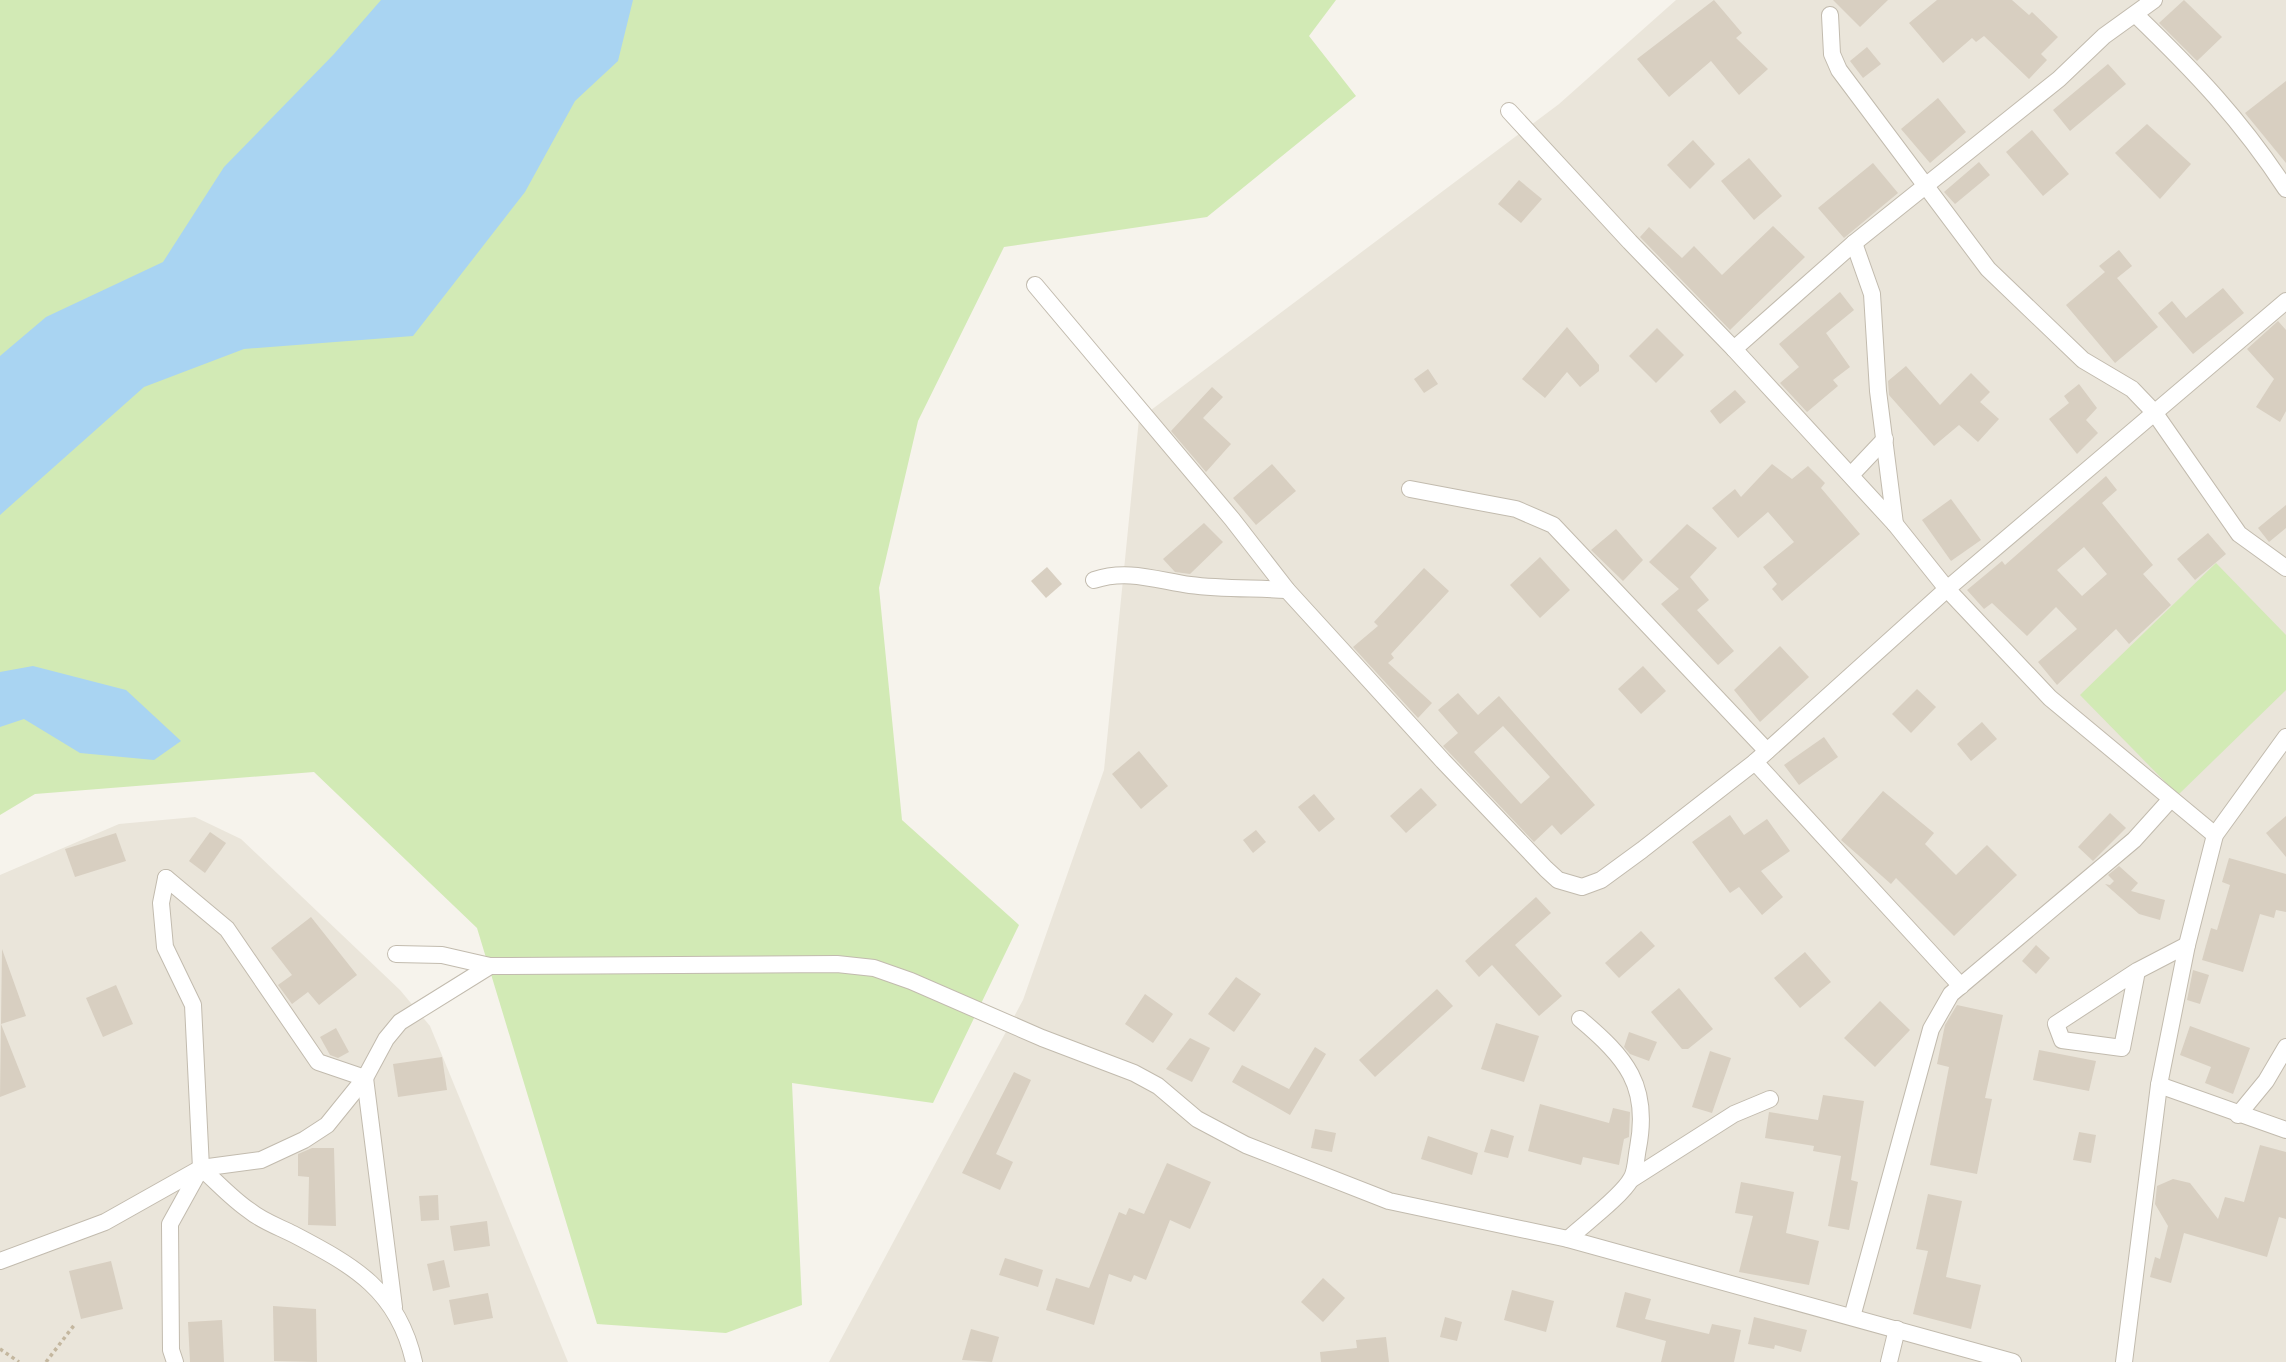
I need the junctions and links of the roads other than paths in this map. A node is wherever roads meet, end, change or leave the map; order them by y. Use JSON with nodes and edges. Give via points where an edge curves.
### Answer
{"nodes":[{"id":1,"x":2154,"y":0,"type":"edge"},
{"id":2,"x":1830,"y":15,"type":"dead end"},
{"id":3,"x":2136,"y":15,"type":"junction"},
{"id":4,"x":1509,"y":111,"type":"dead end"},
{"id":5,"x":1925,"y":188,"type":"junction"},
{"id":6,"x":2286,"y":189,"type":"edge"},
{"id":7,"x":1854,"y":243,"type":"junction"},
{"id":8,"x":1035,"y":285,"type":"dead end"},
{"id":9,"x":2286,"y":301,"type":"edge"},
{"id":10,"x":1734,"y":349,"type":"junction"},
{"id":11,"x":2154,"y":412,"type":"junction"},
{"id":12,"x":1885,"y":439,"type":"junction"},
{"id":13,"x":1850,"y":475,"type":"junction"},
{"id":14,"x":1410,"y":489,"type":"dead end"},
{"id":15,"x":1895,"y":524,"type":"junction"},
{"id":16,"x":2286,"y":568,"type":"edge"},
{"id":17,"x":1094,"y":580,"type":"dead end"},
{"id":18,"x":1947,"y":589,"type":"junction"},
{"id":19,"x":1287,"y":590,"type":"junction"},
{"id":20,"x":2286,"y":737,"type":"edge"},
{"id":21,"x":1761,"y":756,"type":"junction"},
{"id":22,"x":2170,"y":800,"type":"junction"},
{"id":23,"x":2214,"y":835,"type":"junction"},
{"id":24,"x":2188,"y":945,"type":"junction"},
{"id":25,"x":396,"y":954,"type":"dead end"},
{"id":26,"x":490,"y":966,"type":"junction"},
{"id":27,"x":2137,"y":971,"type":"junction"},
{"id":28,"x":1961,"y":986,"type":"junction"},
{"id":29,"x":1580,"y":1020,"type":"dead end"},
{"id":30,"x":2286,"y":1047,"type":"edge"},
{"id":31,"x":365,"y":1078,"type":"junction"},
{"id":32,"x":2159,"y":1086,"type":"junction"},
{"id":33,"x":1770,"y":1099,"type":"dead end"},
{"id":34,"x":2238,"y":1115,"type":"junction"},
{"id":35,"x":2286,"y":1130,"type":"edge"},
{"id":36,"x":201,"y":1168,"type":"junction"},
{"id":37,"x":1632,"y":1179,"type":"junction"},
{"id":38,"x":1568,"y":1239,"type":"junction"},
{"id":39,"x":0,"y":1261,"type":"edge"},
{"id":40,"x":394,"y":1307,"type":"junction"},
{"id":41,"x":1852,"y":1317,"type":"junction"},
{"id":42,"x":1897,"y":1329,"type":"junction"},
{"id":43,"x":175,"y":1362,"type":"edge"},
{"id":44,"x":414,"y":1362,"type":"edge"},
{"id":45,"x":1889,"y":1362,"type":"edge"},
{"id":46,"x":2013,"y":1362,"type":"edge"},
{"id":47,"x":2124,"y":1362,"type":"edge"}],
"edges":[{"from":1,"to":3,"type":"street"},
{"from":2,"to":5,"type":"street","via":[[1832,54],[1839,71]]},
{"from":3,"to":5,"type":"street","via":[[2104,36],[2059,79]]},
{"from":3,"to":6,"type":"street","via":[[2212,89],[2253,137]]},
{"from":4,"to":10,"type":"street"},
{"from":5,"to":7,"type":"street"},
{"from":5,"to":11,"type":"street","via":[[1988,269],[2083,360],[2132,389]]},
{"from":7,"to":10,"type":"street"},
{"from":7,"to":12,"type":"street","via":[[1872,294]]},
{"from":8,"to":19,"type":"street"},
{"from":9,"to":11,"type":"street"},
{"from":10,"to":13,"type":"street"},
{"from":11,"to":16,"type":"street","via":[[2239,534]]},
{"from":11,"to":18,"type":"street"},
{"from":12,"to":13,"type":"street"},
{"from":12,"to":15,"type":"street"},
{"from":13,"to":15,"type":"street"},
{"from":14,"to":21,"type":"street","via":[[1516,509],[1553,525]]},
{"from":15,"to":18,"type":"street"},
{"from":17,"to":19,"type":"street","via":[[1136,575],[1192,585]]},
{"from":18,"to":21,"type":"street"},
{"from":18,"to":22,"type":"street","via":[[2050,698]]},
{"from":19,"to":21,"type":"street","via":[[1452,771],[1546,869],[1568,885],[1582,887],[1601,880]]},
{"from":20,"to":23,"type":"street"},
{"from":21,"to":28,"type":"street"},
{"from":22,"to":23,"type":"street"},
{"from":22,"to":28,"type":"street","via":[[2134,840]]},
{"from":23,"to":24,"type":"street"},
{"from":24,"to":27,"type":"street"},
{"from":24,"to":32,"type":"street"},
{"from":25,"to":26,"type":"street","via":[[442,955]]},
{"from":26,"to":31,"type":"street","via":[[400,1022]]},
{"from":26,"to":38,"type":"street","via":[[837,964],[874,968],[1134,1073],[1158,1086],[1197,1119],[1246,1146],[1307,1170],[1389,1201]]},
{"from":27,"to":27,"type":"street","via":[[2056,1024],[2062,1040],[2122,1048]]},
{"from":28,"to":41,"type":"street","via":[[1942,1004],[1931,1029]]},
{"from":29,"to":37,"type":"street","via":[[1613,1047],[1632,1074],[1642,1101]]},
{"from":30,"to":34,"type":"street"},
{"from":31,"to":36,"type":"street","via":[[327,1125],[304,1140],[261,1160]]},
{"from":31,"to":36,"type":"street","via":[[318,1062],[227,929],[166,878],[161,903],[164,947],[193,1005]]},
{"from":31,"to":40,"type":"street"},
{"from":32,"to":34,"type":"street"},
{"from":32,"to":47,"type":"street"},
{"from":33,"to":37,"type":"street","via":[[1734,1114]]},
{"from":34,"to":35,"type":"street"},
{"from":36,"to":39,"type":"street","via":[[105,1222]]},
{"from":36,"to":40,"type":"street","via":[[251,1212],[339,1258]]},
{"from":36,"to":43,"type":"street","via":[[170,1224],[171,1350]]},
{"from":37,"to":38,"type":"street"},
{"from":38,"to":41,"type":"street"},
{"from":40,"to":44,"type":"street","via":[[409,1338]]},
{"from":41,"to":42,"type":"street"},
{"from":42,"to":45,"type":"street"},
{"from":42,"to":46,"type":"street"}]}
